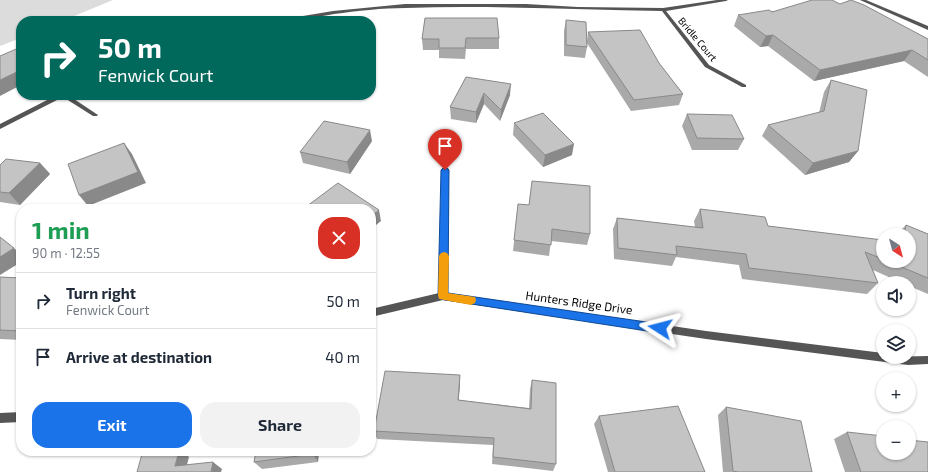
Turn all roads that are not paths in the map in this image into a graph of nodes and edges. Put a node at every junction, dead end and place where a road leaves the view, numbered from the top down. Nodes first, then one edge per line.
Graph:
1 (726, 0) edge
2 (862, 0) edge
3 (526, 3) edge
4 (663, 10) junction
5 (315, 16) edge
6 (928, 28) edge
7 (744, 86) dead end
8 (53, 100) edge
9 (71, 100) edge
10 (95, 115) dead end
11 (0, 127) edge
12 (445, 170) dead end
13 (443, 296) junction
14 (376, 312) edge
15 (928, 360) edge
16 (16, 417) edge
17 (0, 418) edge

1 - 4 street
2 - 6 street
3 - 4 street
3 - 5 street
4 - 7 street, Bridle Court
8 - 11 street
9 - 10 street
12 - 13 street
13 - 14 street, Hunters Ridge Drive
13 - 15 street, Hunters Ridge Drive
16 - 17 street

